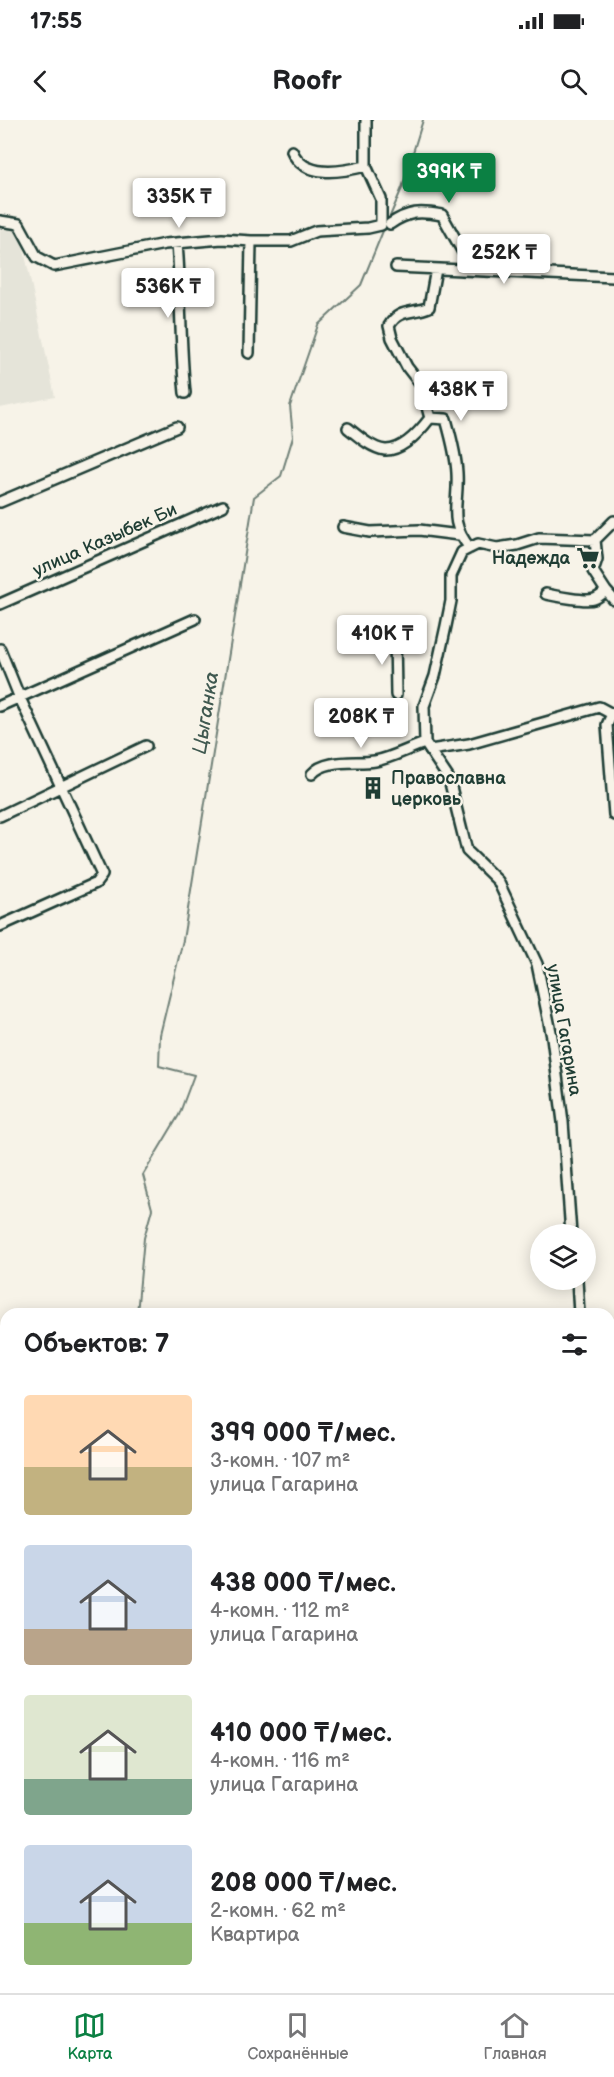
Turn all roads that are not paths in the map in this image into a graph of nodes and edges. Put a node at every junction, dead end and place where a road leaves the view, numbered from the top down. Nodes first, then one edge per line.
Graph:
1 (366, 120) edge
2 (292, 151) dead end
3 (366, 166) junction
4 (0, 221) edge
5 (390, 224) dead end
6 (250, 241) junction
7 (177, 243) junction
8 (396, 267) dead end
9 (436, 268) junction
10 (473, 270) junction
11 (614, 277) edge
12 (249, 353) dead end
13 (185, 393) dead end
14 (430, 418) junction
15 (177, 427) dead end
16 (348, 428) dead end
17 (0, 502) edge
18 (223, 506) dead end
19 (614, 520) edge
20 (342, 527) dead end
21 (459, 535) junction
22 (595, 540) junction
23 (470, 548) junction
24 (606, 591) junction
25 (546, 594) dead end
26 (614, 600) edge
27 (0, 604) edge
28 (195, 619) dead end
29 (395, 635) dead end
30 (0, 649) edge
31 (396, 695) dead end
32 (20, 696) junction
33 (0, 706) edge
34 (613, 714) edge
35 (146, 746) dead end
36 (427, 746) junction
37 (312, 774) dead end
38 (61, 788) junction
39 (614, 815) edge
40 (0, 816) edge
41 (0, 926) edge
42 (571, 1224) edge
43 (578, 1290) edge
44 (579, 1308) edge

1 - 3 street
2 - 3 street
3 - 6 street
4 - 7 street
5 - 10 street
6 - 7 street
6 - 12 street
7 - 13 street
8 - 9 street
9 - 10 street
9 - 14 street
10 - 11 street
14 - 16 street
14 - 21 street
15 - 17 street
18 - 27 street, улица Казыбек Би
19 - 22 street
20 - 21 street
21 - 23 street
22 - 23 street
22 - 24 street
23 - 36 street
24 - 25 street
24 - 26 street
28 - 32 street
29 - 31 street
30 - 32 street
32 - 33 street
32 - 38 street
34 - 36 street
34 - 39 street
35 - 38 street
36 - 37 street
36 - 42 street, улица Гагарина
38 - 40 street
38 - 41 street
43 - 44 street

